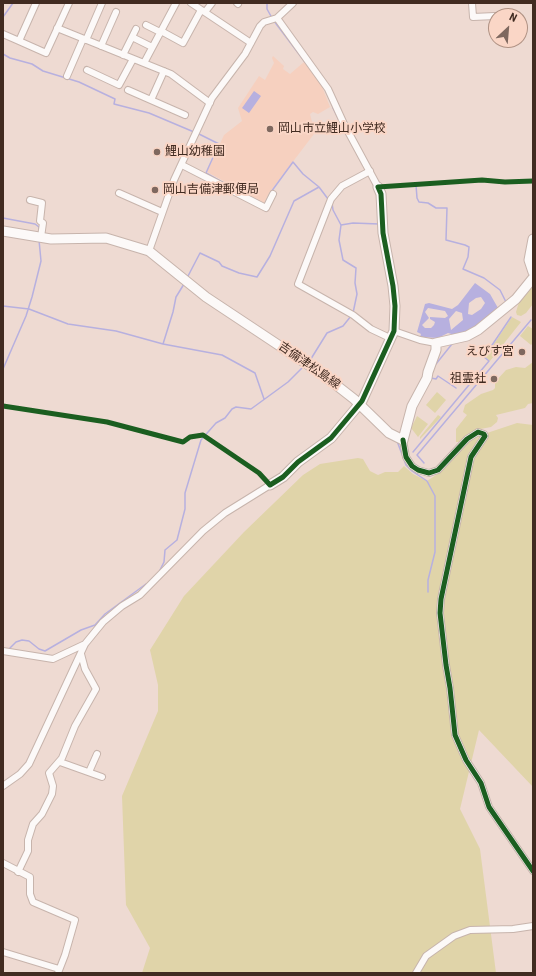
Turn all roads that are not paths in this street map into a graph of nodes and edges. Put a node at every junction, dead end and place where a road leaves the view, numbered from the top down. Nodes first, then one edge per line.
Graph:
1 (36, 3) edge
2 (69, 3) edge
3 (102, 3) edge
4 (167, 3) edge
5 (191, 3) edge
6 (212, 3) edge
7 (285, 3) edge
8 (293, 3) edge
9 (472, 3) edge
10 (175, 5) edge
11 (288, 9) junction
12 (203, 11) junction
13 (116, 12) dead end
14 (488, 16) edge
15 (277, 18) junction
16 (146, 25) dead end
17 (57, 28) junction
18 (136, 29) dead end
19 (160, 32) junction
20 (3, 34) edge
21 (132, 37) junction
22 (84, 40) junction
23 (19, 41) junction
24 (251, 43) junction
25 (100, 46) junction
26 (152, 47) junction
27 (123, 55) junction
28 (133, 59) junction
29 (144, 63) junction
30 (87, 70) dead end
31 (164, 71) junction
32 (67, 76) dead end
33 (128, 90) dead end
34 (151, 100) junction
35 (210, 103) junction
36 (185, 115) dead end
37 (182, 165) junction
38 (370, 171) junction
39 (378, 187) joint
40 (119, 193) dead end
41 (273, 194) dead end
42 (30, 200) dead end
43 (162, 212) junction
44 (3, 231) edge
45 (41, 238) junction
46 (533, 239) edge
47 (149, 251) junction
48 (533, 272) edge
49 (533, 278) edge
50 (392, 335) junction
51 (436, 343) junction
52 (359, 403) junction
53 (404, 440) junction
54 (270, 485) joint
55 (86, 644) junction
56 (3, 651) edge
57 (81, 654) junction
58 (97, 754) dead end
59 (60, 762) junction
60 (89, 772) junction
61 (102, 777) dead end
62 (3, 786) edge
63 (3, 863) edge
64 (533, 871) edge
65 (18, 872) junction
66 (533, 926) edge
67 (3, 952) edge
68 (59, 971) edge
69 (416, 973) edge

1 - 23 street
2 - 17 street
3 - 22 street
4 - 10 street
5 - 12 street
6 - 12 street
7 - 11 street
8 - 11 street
9 - 14 street
10 - 19 street
11 - 15 street
12 - 19 street
12 - 24 street
13 - 25 street
15 - 24 street
15 - 38 street
16 - 19 street
17 - 22 street
17 - 23 street
18 - 21 street
19 - 26 street
20 - 23 street
21 - 26 street
21 - 27 street
22 - 25 street
22 - 32 street
24 - 35 street
25 - 27 street
26 - 29 street
27 - 28 street
28 - 29 street
28 - 30 street
29 - 31 street
31 - 34 street
31 - 35 street
33 - 34 street
34 - 36 street
35 - 37 street
37 - 41 street
37 - 43 street
38 - 39 street
38 - 50 street
39 - 50 main road
40 - 43 street
42 - 45 street
43 - 47 street
44 - 45 main road, 吉備津松島線
45 - 47 main road, 吉備津松島線
46 - 48 main road
47 - 52 main road, 吉備津松島線
49 - 51 main road
50 - 51 street
50 - 52 main road
51 - 53 main road
52 - 53 main road, 吉備津松島線
52 - 54 main road
53 - 64 street
54 - 55 street
55 - 56 street
55 - 57 street
57 - 59 street
57 - 62 street
58 - 60 street
59 - 60 street
59 - 65 street
60 - 61 street
63 - 65 street
65 - 68 street
66 - 69 street
67 - 68 street

